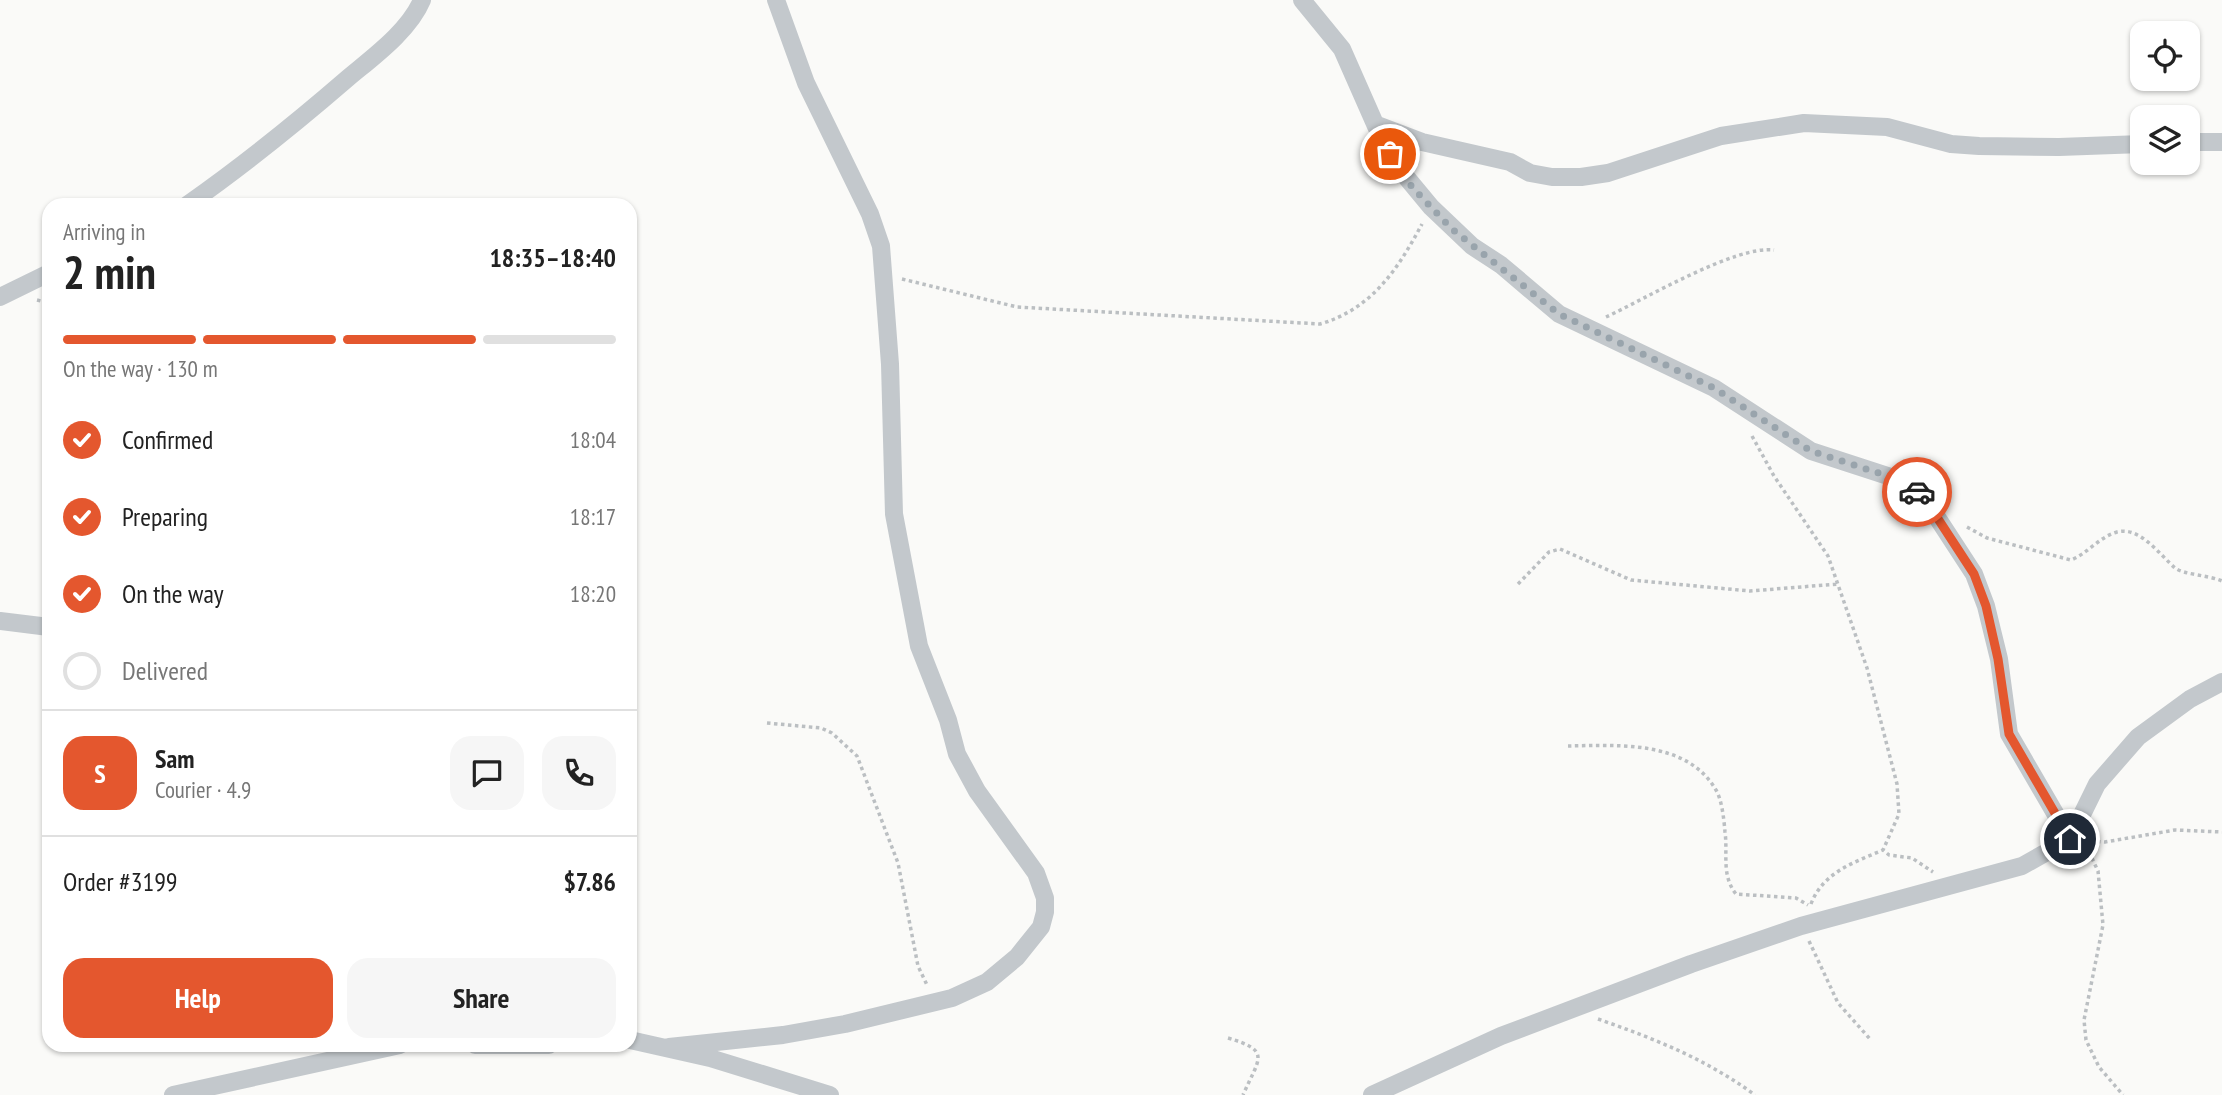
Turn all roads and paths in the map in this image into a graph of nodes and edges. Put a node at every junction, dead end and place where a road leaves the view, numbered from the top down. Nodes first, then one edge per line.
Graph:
1 (422, 0) edge
2 (776, 0) edge
3 (1303, 0) edge
4 (1377, 125) junction
5 (2200, 142) edge
6 (2222, 142) edge
7 (2130, 144) edge
8 (197, 198) edge
9 (1431, 208) junction
10 (1774, 250) dead end
11 (884, 271) junction
12 (42, 276) edge
13 (0, 297) edge
14 (1585, 327) junction
15 (1746, 429) dead end
16 (1963, 524) dead end
17 (2222, 581) edge
18 (1518, 584) dead end
19 (1838, 584) junction
20 (0, 621) edge
21 (42, 626) edge
22 (2222, 682) edge
23 (767, 723) dead end
24 (1568, 746) dead end
25 (2222, 832) edge
26 (2070, 839) junction
27 (1883, 850) junction
28 (1940, 878) dead end
29 (1801, 926) junction
30 (929, 1005) junction
31 (1575, 1007) junction
32 (1228, 1038) dead end
33 (1870, 1039) dead end
34 (637, 1041) edge
35 (669, 1047) junction
36 (368, 1052) edge
37 (173, 1095) edge
38 (830, 1095) edge
39 (1243, 1095) edge
40 (1372, 1095) edge
41 (1755, 1095) edge
42 (2123, 1095) edge

1 - 8 street
2 - 11 street
3 - 4 street
4 - 7 street
4 - 9 street
5 - 6 street
9 - 11 path
9 - 14 street
10 - 14 path
11 - 30 street
12 - 13 street
14 - 26 street
15 - 19 path
16 - 17 path
18 - 19 path
19 - 27 path
20 - 21 street
22 - 26 street
23 - 30 path
24 - 27 path
25 - 26 path
26 - 29 street
26 - 42 path
27 - 28 path
29 - 31 street
29 - 33 path
30 - 35 street
31 - 40 street
31 - 41 path
32 - 39 path
34 - 35 street
35 - 38 street
36 - 37 street

